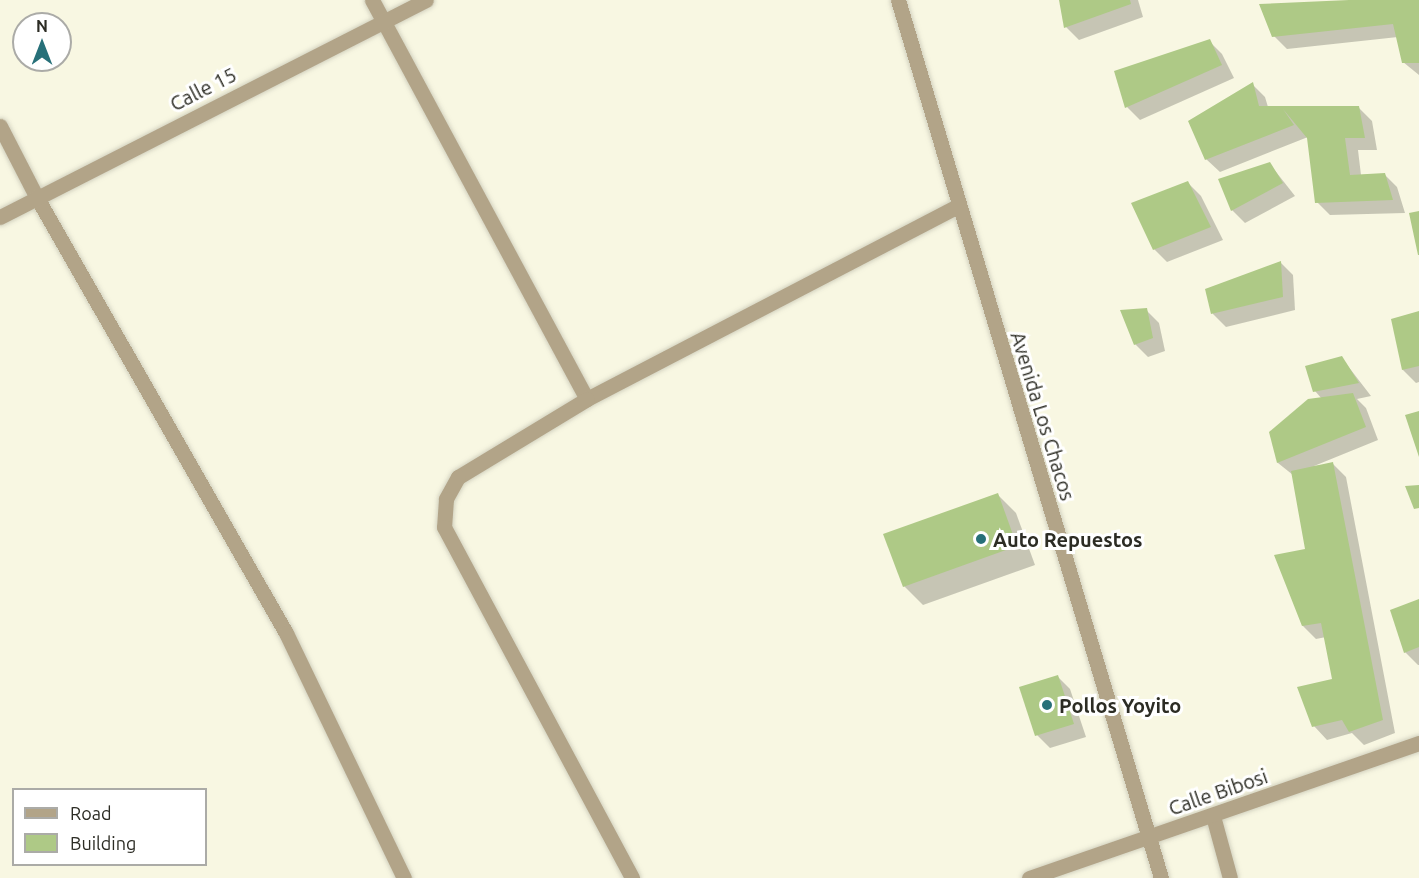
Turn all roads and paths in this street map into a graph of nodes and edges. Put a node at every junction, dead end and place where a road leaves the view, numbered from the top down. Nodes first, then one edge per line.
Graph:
1 (372, 0) edge
2 (426, 0) edge
3 (898, 0) edge
4 (383, 21) junction
5 (0, 126) edge
6 (36, 196) junction
7 (958, 206) junction
8 (0, 217) edge
9 (587, 399) junction
10 (1419, 743) edge
11 (1213, 816) junction
12 (1149, 838) junction
13 (404, 878) edge
14 (632, 878) edge
15 (1029, 878) edge
16 (1161, 878) edge
17 (1230, 878) edge

1 - 4 street
2 - 4 street, Calle 15
3 - 7 street, Avenida Los Chacos
4 - 6 street, Calle 15
4 - 9 street
5 - 6 street
6 - 8 street, Calle 15
6 - 13 street
7 - 9 street
7 - 12 street, Avenida Los Chacos
9 - 14 street
10 - 11 street, Calle Bibosi
11 - 12 street, Calle Bibosi
11 - 17 street
12 - 15 street, Calle Bibosi
12 - 16 street, Avenida Los Chacos

